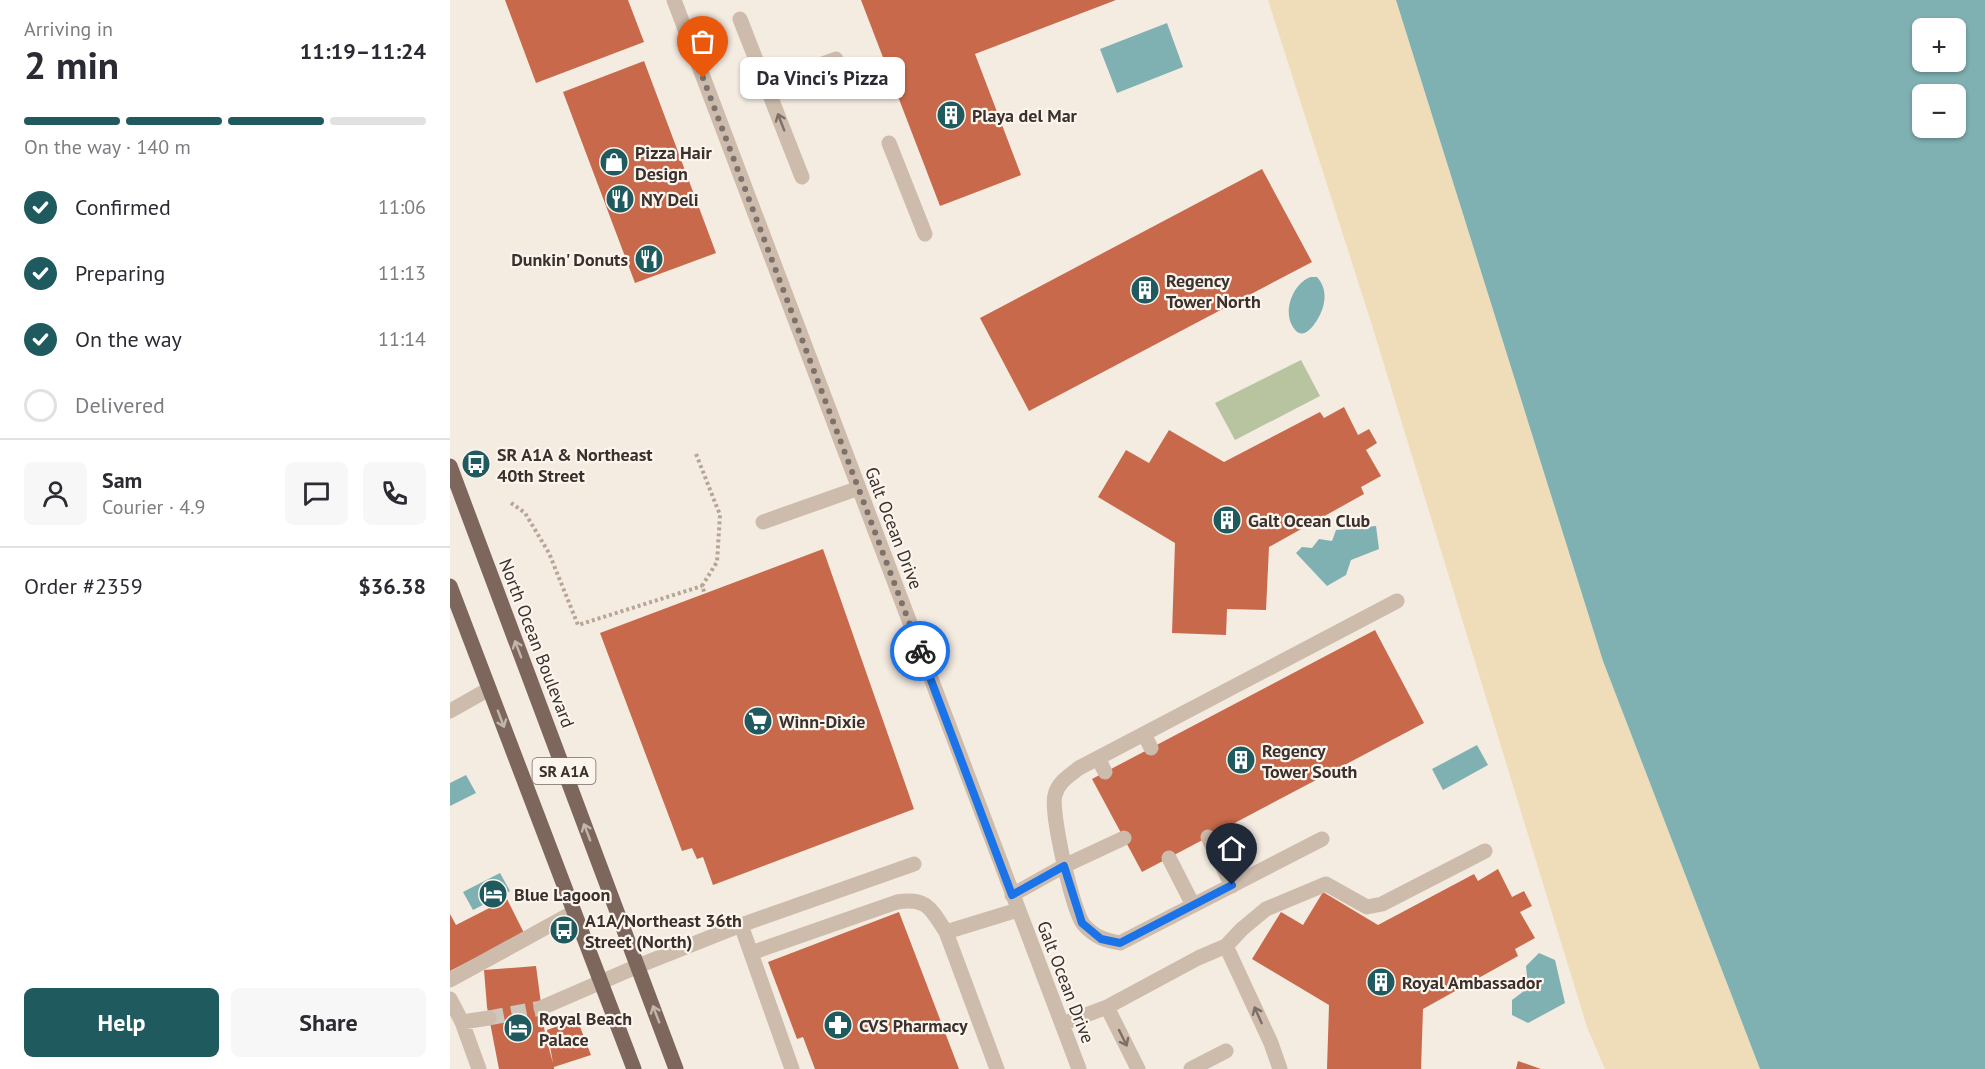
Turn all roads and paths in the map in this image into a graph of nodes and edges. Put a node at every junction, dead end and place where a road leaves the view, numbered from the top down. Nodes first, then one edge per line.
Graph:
1 (674, 0) edge
2 (740, 19) dead end
3 (836, 59) dead end
4 (766, 85) junction
5 (889, 143) dead end
6 (801, 177) dead end
7 (925, 234) dead end
8 (696, 454) dead end
9 (450, 466) edge
10 (859, 488) junction
11 (511, 503) dead end
12 (762, 522) dead end
13 (702, 586) junction
14 (450, 589) edge
15 (705, 594) dead end
16 (1397, 601) dead end
17 (489, 689) junction
18 (450, 711) edge
19 (1144, 734) junction
20 (1151, 748) dead end
21 (1098, 758) junction
22 (1105, 772) dead end
23 (1208, 837) dead end
24 (1124, 838) dead end
25 (1322, 839) dead end
26 (1485, 851) dead end
27 (1169, 858) dead end
28 (914, 864) dead end
29 (1064, 866) junction
30 (1232, 885) junction
31 (1012, 895) junction
32 (1193, 905) junction
33 (1018, 910) junction
34 (574, 912) junction
35 (741, 925) junction
36 (946, 932) junction
37 (1226, 946) junction
38 (751, 953) junction
39 (638, 966) junction
40 (450, 980) edge
41 (602, 983) junction
42 (450, 999) edge
43 (1107, 1007) junction
44 (541, 1008) tunnel mouth
45 (489, 1018) tunnel mouth
46 (462, 1022) junction
47 (1062, 1024) junction
48 (1226, 1051) dead end
49 (479, 1069) edge
50 (634, 1069) edge
51 (676, 1069) edge
52 (792, 1069) edge
53 (997, 1069) edge
54 (1079, 1069) edge
55 (1138, 1069) edge
56 (1191, 1069) edge
57 (1280, 1069) edge

1 - 10 street, Galt Ocean Drive
2 - 4 street
3 - 4 street
6 -> 4 street
5 - 7 street
8 - 13 path
39 -> 9 main road, North Ocean Boulevard / SR A1A
10 - 12 street
10 - 31 street, Galt Ocean Drive
11 - 13 path
13 - 15 path
14 - 17 main road, SR A1A
16 - 19 street
17 - 18 street
17 -> 34 main road, SR A1A
19 - 20 street
19 - 21 street
21 - 22 street
21 - 29 street
23 - 30 street
24 - 29 street
25 - 30 street
26 - 37 street
27 - 32 street
28 - 35 street
29 - 31 street
29 - 32 street
30 - 32 street
31 - 33 street, Galt Ocean Drive
33 - 36 street
33 - 47 street, Galt Ocean Drive
34 - 40 street
34 - 41 main road, SR A1A
35 - 38 street
35 - 39 street
36 - 38 street
36 - 53 street
37 - 43 street
57 -> 37 street
38 - 52 street
39 - 41 street
51 -> 39 main road, North Ocean Boulevard / SR A1A
41 - 44 street
41 - 50 main road, SR A1A
42 - 46 street
43 - 47 street
43 -> 55 street
45 - 46 street
46 - 49 street
47 - 54 street, Galt Ocean Drive
48 - 56 street

